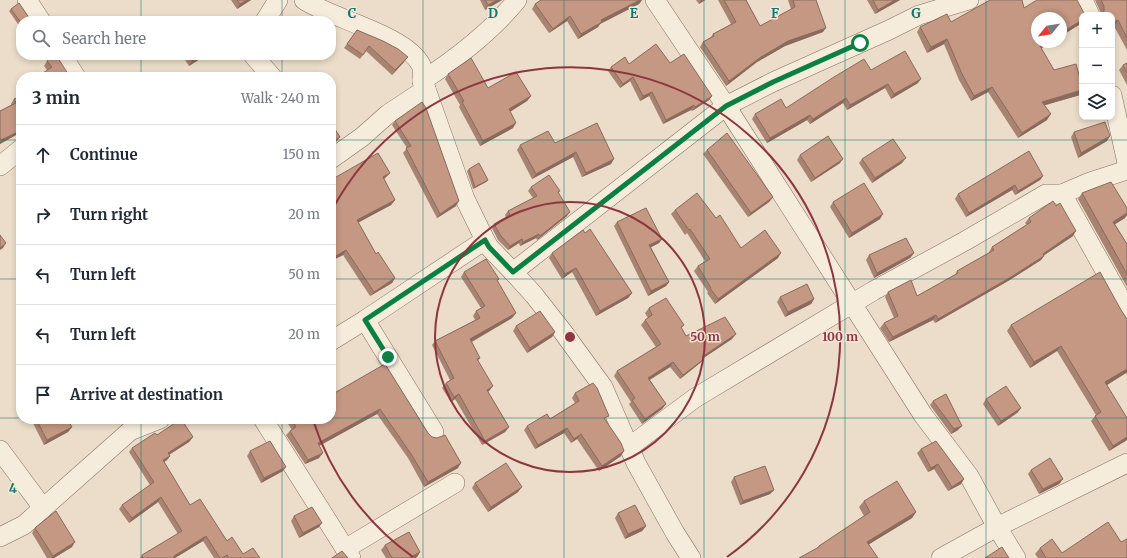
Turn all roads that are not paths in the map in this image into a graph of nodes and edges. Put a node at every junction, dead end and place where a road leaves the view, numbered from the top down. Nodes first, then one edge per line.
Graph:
1 (28, 0) edge
2 (278, 0) edge
3 (304, 0) edge
4 (517, 0) edge
5 (655, 0) edge
6 (1083, 0) edge
7 (963, 1) edge
8 (1089, 12) edge
9 (38, 16) edge
10 (268, 16) edge
11 (65, 60) edge
12 (257, 60) edge
13 (73, 72) edge
14 (268, 72) edge
15 (424, 84) junction
16 (726, 106) junction
17 (1115, 109) edge
18 (16, 153) edge
19 (336, 156) edge
20 (1127, 163) edge
21 (0, 166) edge
22 (1127, 170) edge
23 (1062, 194) junction
24 (485, 240) junction
25 (513, 272) junction
26 (853, 304) junction
27 (1127, 310) edge
28 (365, 320) junction
29 (336, 338) edge
30 (148, 424) edge
31 (266, 424) edge
32 (434, 432) dead end
33 (629, 447) junction
34 (0, 450) edge
35 (1127, 463) edge
36 (456, 483) dead end
37 (43, 508) junction
38 (997, 527) junction
39 (0, 537) edge
40 (348, 554) edge
41 (691, 558) edge
42 (941, 558) edge
43 (1016, 558) edge

1 - 9 street
2 - 10 street
3 - 15 street
4 - 15 street
5 - 16 street
6 - 8 street
7 - 16 street
11 - 13 street
12 - 14 street
15 - 19 street
15 - 24 street
16 - 25 street
16 - 26 street
17 - 20 street
18 - 21 street
22 - 23 street
23 - 26 street
23 - 27 street
24 - 25 street
24 - 28 street
25 - 33 street
26 - 33 street
26 - 38 street
28 - 29 street
28 - 32 street
30 - 37 street
31 - 40 street
33 - 41 street
34 - 37 street
35 - 38 street
36 - 40 street
37 - 39 street
38 - 42 street
38 - 43 street

